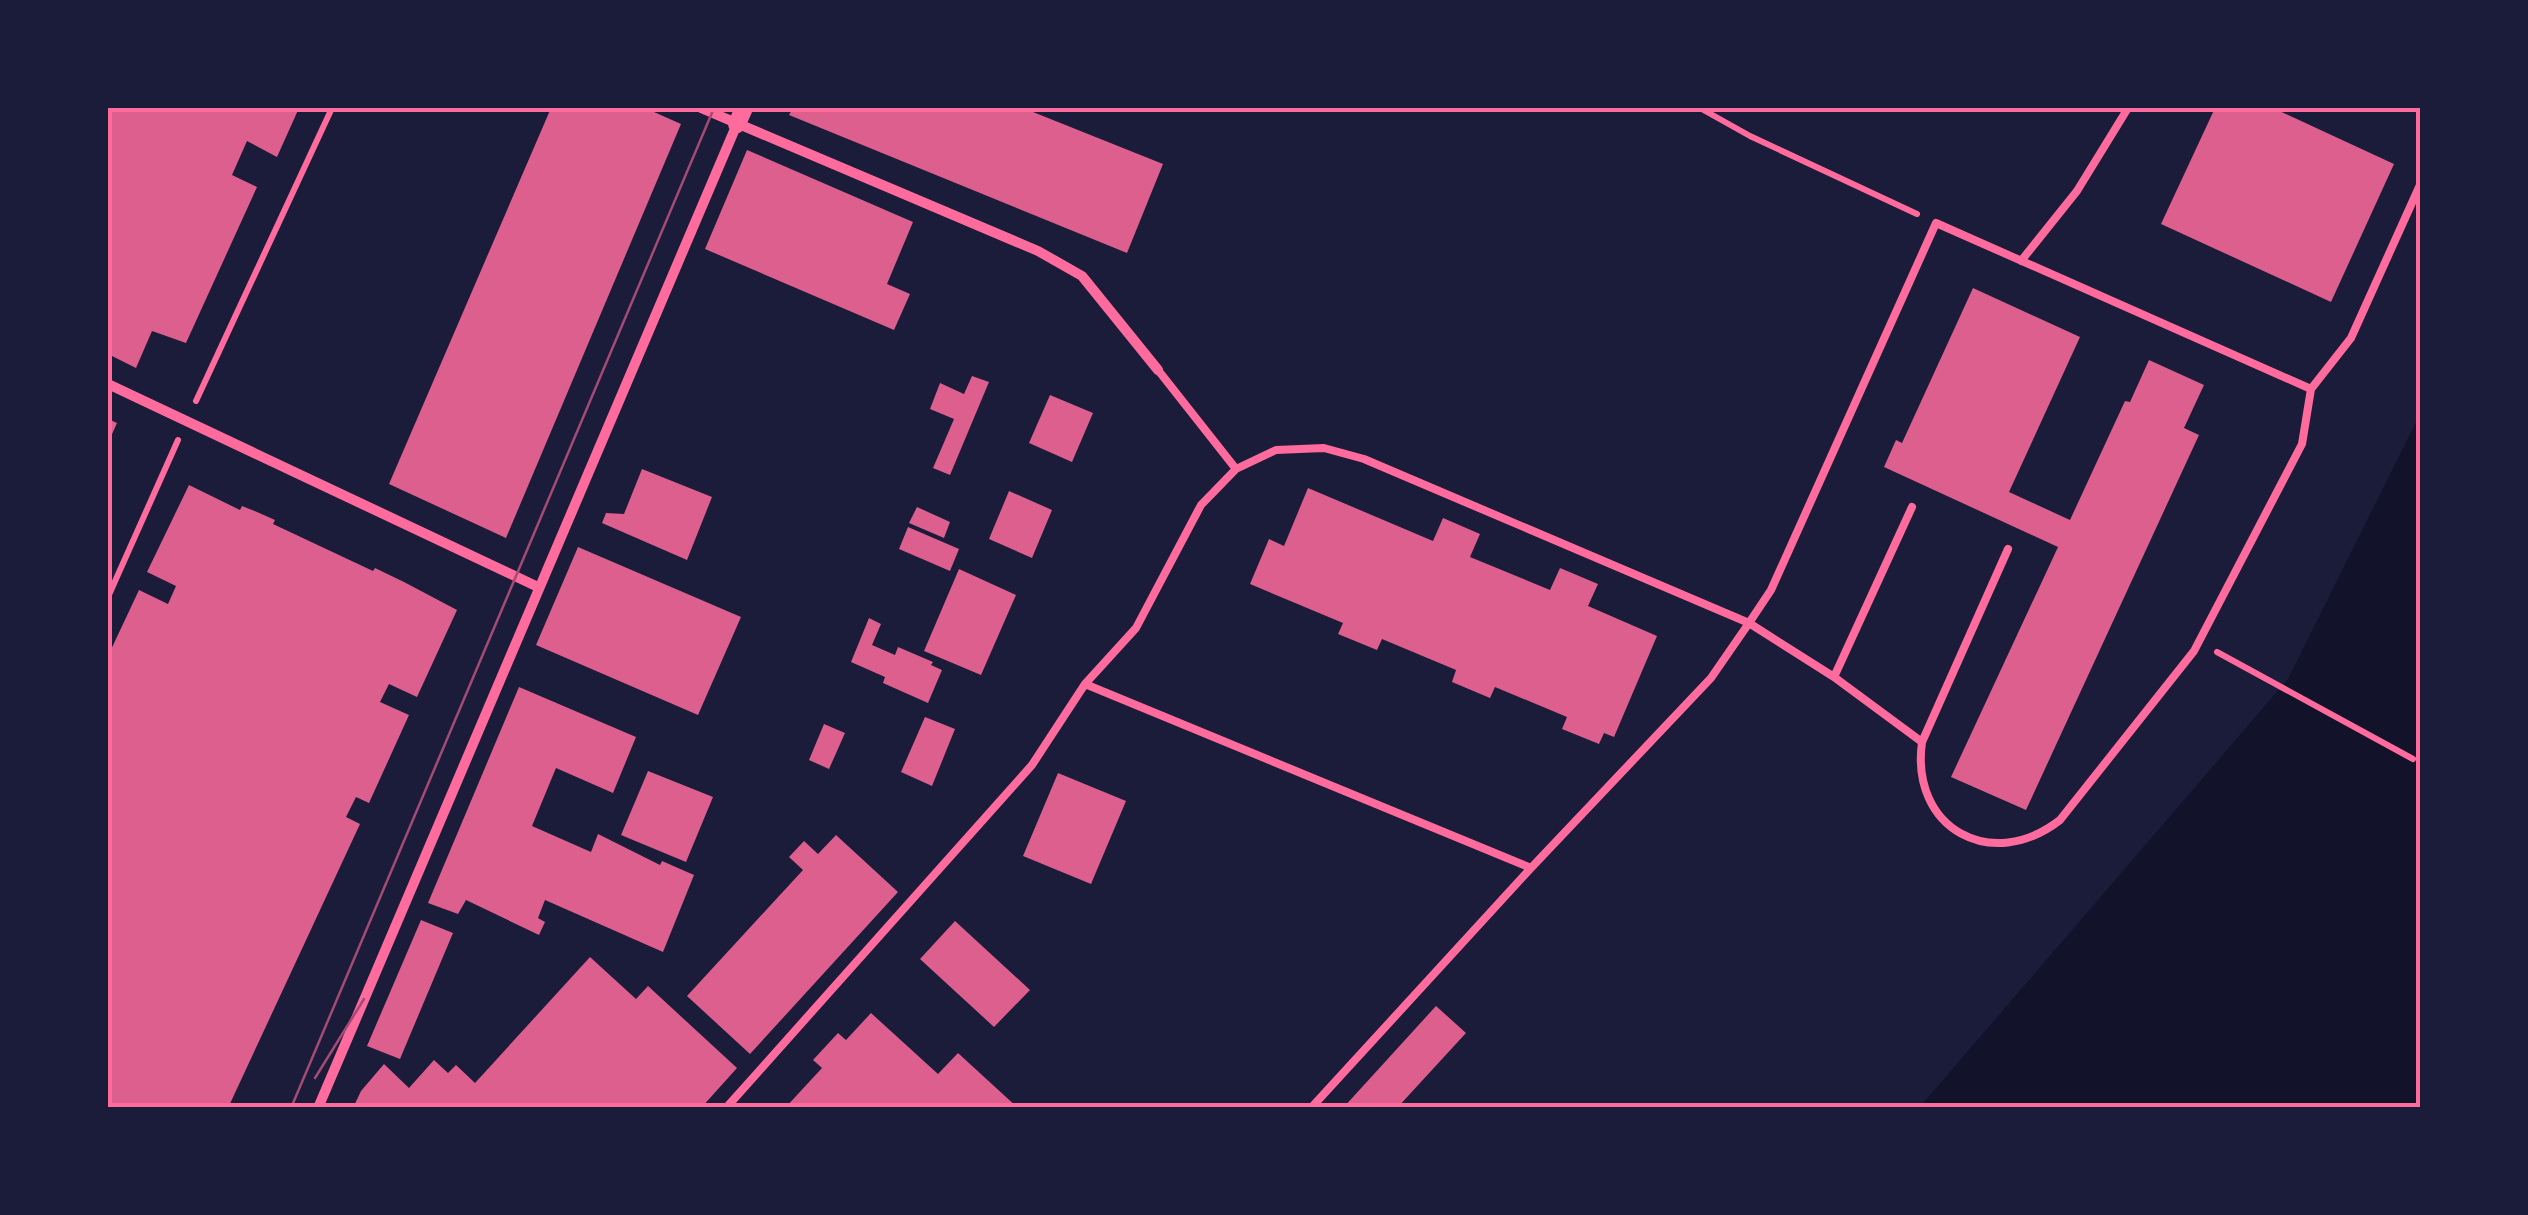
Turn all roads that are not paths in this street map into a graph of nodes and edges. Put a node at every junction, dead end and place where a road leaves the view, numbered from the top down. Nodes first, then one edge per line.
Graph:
1 (702, 108) edge
2 (2128, 108) edge
3 (740, 116) edge
4 (2420, 185) edge
5 (2021, 261) junction
6 (1158, 370) joint
7 (108, 384) edge
8 (2311, 389) junction
9 (1236, 469) junction
10 (1912, 507) dead end
11 (2008, 549) dead end
12 (538, 587) junction
13 (1749, 623) junction
14 (1834, 677) junction
15 (1085, 684) junction
16 (1922, 742) junction
17 (1530, 868) junction
18 (318, 1108) edge
19 (726, 1108) edge
20 (1311, 1108) edge

1 - 3 street
2 - 5 lane
3 - 6 street
3 - 12 street
4 - 8 lane
5 - 8 lane
5 - 13 lane
6 - 9 lane
7 - 12 street
8 - 16 lane
9 - 13 lane
9 - 15 lane
10 - 14 lane
11 - 16 lane
12 - 18 street
13 - 14 lane
13 - 17 lane
14 - 16 lane
15 - 17 lane
15 - 19 lane
17 - 20 lane

